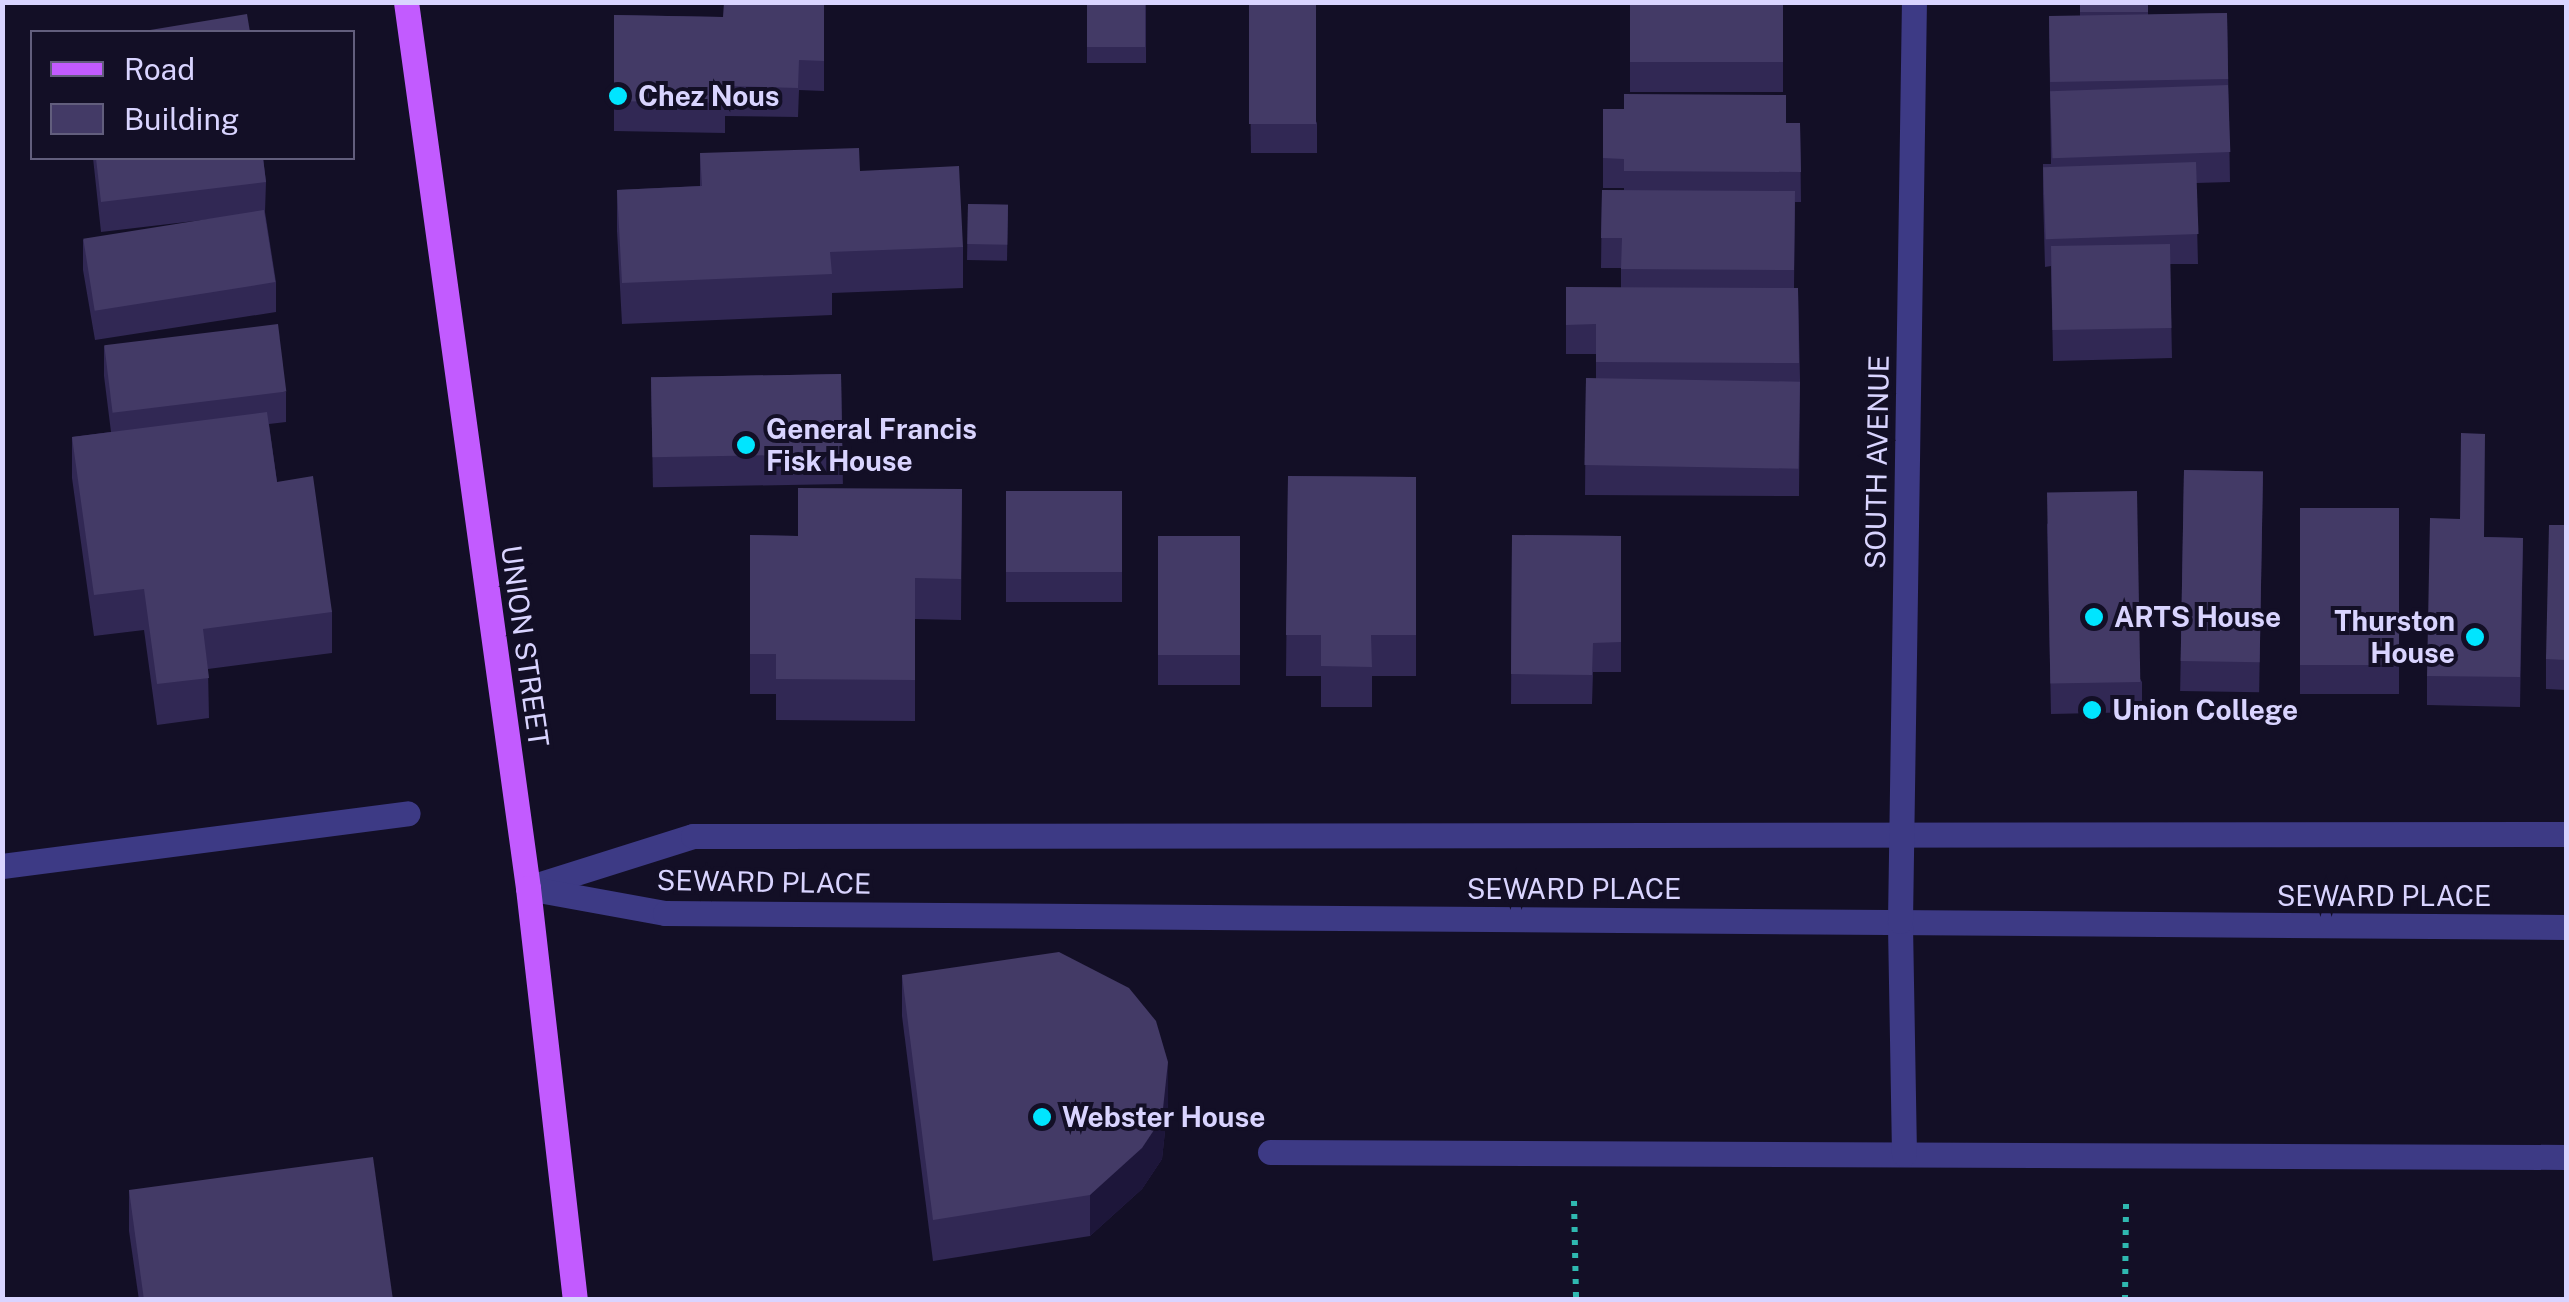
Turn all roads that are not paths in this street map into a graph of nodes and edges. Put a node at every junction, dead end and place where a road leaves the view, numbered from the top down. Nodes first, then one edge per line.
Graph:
1 (406, 2) edge
2 (1914, 2) edge
3 (408, 813) dead end
4 (2566, 834) edge
5 (1902, 836) junction
6 (2, 866) edge
7 (528, 888) junction
8 (1900, 922) junction
9 (2566, 927) edge
10 (1270, 1152) dead end
11 (1904, 1154) junction
12 (2566, 1158) edge
13 (575, 1300) edge

1 - 7 main road, UNION STREET
2 - 5 street, SOUTH AVENUE
3 - 6 street
4 - 5 street, SEWARD PLACE
5 - 7 street, SEWARD PLACE
5 - 8 street, SOUTH AVENUE
7 - 8 street, SEWARD PLACE
7 - 13 main road, UNION STREET
8 - 9 street, SEWARD PLACE
8 - 11 street, SOUTH AVENUE
10 - 11 street
11 - 12 street

